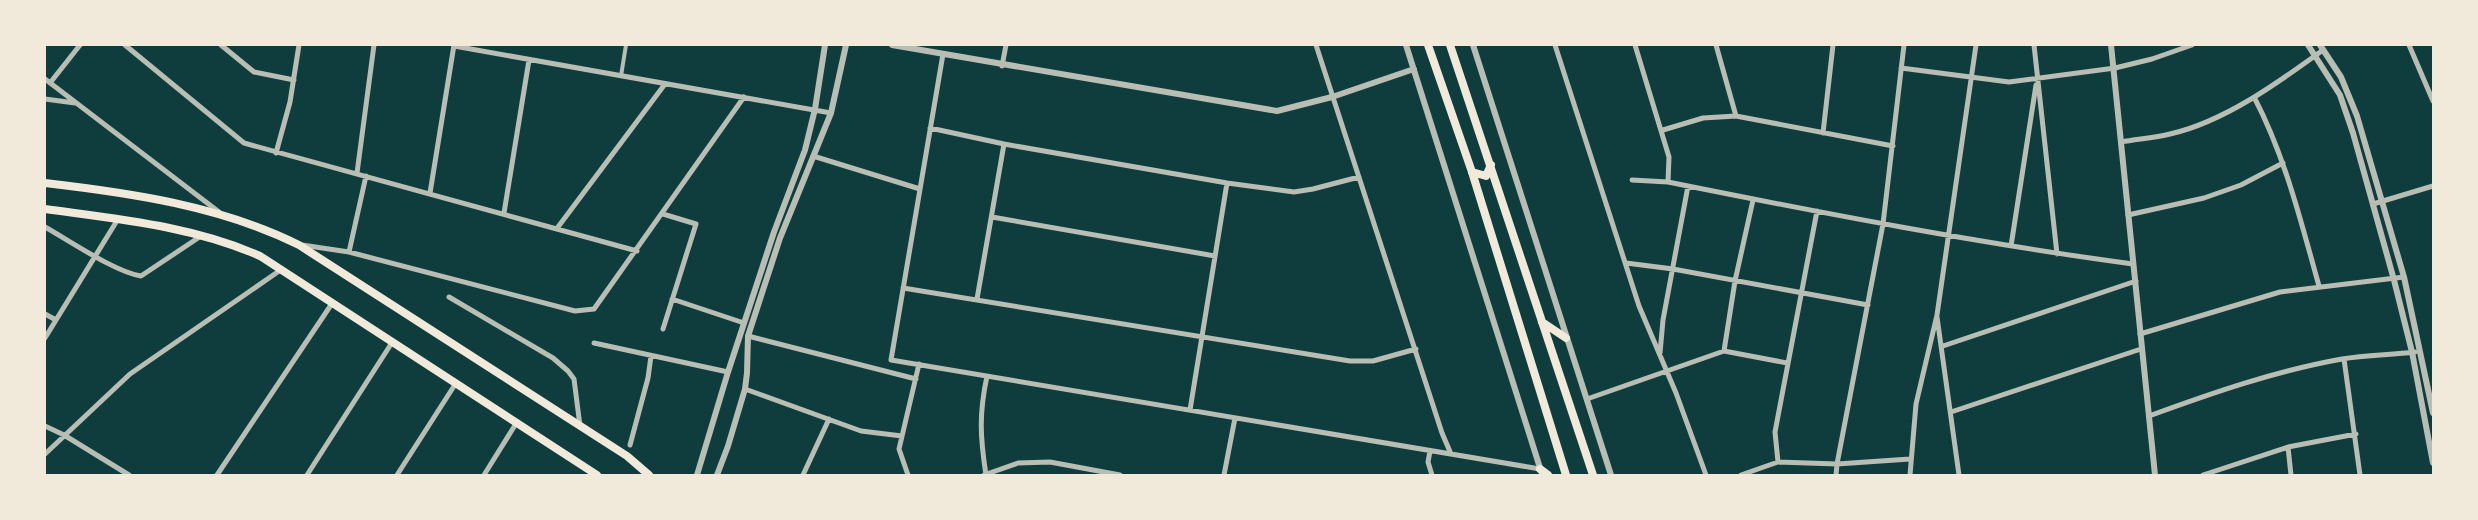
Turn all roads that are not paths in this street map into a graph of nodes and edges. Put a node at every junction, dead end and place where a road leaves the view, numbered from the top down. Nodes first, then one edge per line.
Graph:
1 (80, 45) edge
2 (125, 45) edge
3 (135, 45) edge
4 (221, 45) edge
5 (298, 45) edge
6 (374, 45) edge
7 (626, 45) edge
8 (825, 45) edge
9 (846, 45) edge
10 (892, 45) edge
11 (1006, 45) edge
12 (1316, 45) edge
13 (1406, 45) edge
14 (1428, 45) edge
15 (1450, 45) edge
16 (1473, 45) edge
17 (1555, 45) edge
18 (1635, 45) edge
19 (1716, 45) edge
20 (1834, 45) edge
21 (1904, 45) edge
22 (1976, 45) edge
23 (2034, 45) edge
24 (2111, 45) edge
25 (2192, 45) edge
26 (2308, 45) edge
27 (2409, 45) edge
28 (454, 46) edge
29 (2322, 47) edge
30 (131, 50) junction
31 (943, 54) junction
32 (2314, 56) junction
33 (529, 60) junction
34 (1002, 66) junction
35 (1414, 68) junction
36 (1902, 68) junction
37 (2115, 68) junction
38 (621, 76) junction
39 (1972, 76) junction
40 (2036, 79) junction
41 (294, 80) junction
42 (47, 81) edge
43 (664, 84) junction
44 (744, 97) junction
45 (1332, 97) junction
46 (2254, 97) junction
47 (45, 99) edge
48 (2433, 101) edge
49 (76, 103) junction
50 (815, 109) junction
51 (831, 113) junction
52 (1736, 116) junction
53 (930, 128) junction
54 (1663, 130) junction
55 (1824, 133) junction
56 (2121, 142) junction
57 (1004, 144) junction
58 (1893, 146) junction
59 (276, 153) junction
60 (813, 156) junction
61 (2283, 163) junction
62 (1491, 165) junction
63 (1472, 172) junction
64 (357, 173) junction
65 (366, 176) junction
66 (1359, 176) junction
67 (1632, 180) dead end
68 (1668, 182) junction
69 (45, 183) edge
70 (1227, 183) junction
71 (1688, 186) junction
72 (2433, 186) edge
73 (920, 190) junction
74 (430, 193) junction
75 (1753, 200) junction
76 (2382, 201) junction
77 (2373, 204) junction
78 (45, 209) edge
79 (1817, 211) junction
80 (504, 213) junction
81 (222, 214) junction
82 (663, 214) junction
83 (2128, 215) junction
84 (992, 217) junction
85 (118, 219) junction
86 (1883, 224) junction
87 (45, 227) edge
88 (558, 227) junction
89 (1950, 234) junction
90 (201, 236) junction
91 (299, 245) junction
92 (2011, 246) junction
93 (637, 250) junction
94 (349, 252) junction
95 (2057, 254) junction
96 (96, 256) junction
97 (1215, 256) junction
98 (1626, 263) junction
99 (2133, 264) junction
100 (282, 269) junction
101 (1674, 269) junction
102 (2404, 277) junction
103 (2394, 280) junction
104 (1735, 281) junction
105 (2136, 281) junction
106 (2319, 286) junction
107 (903, 288) junction
108 (1802, 294) junction
109 (449, 297) dead end
110 (672, 299) junction
111 (977, 299) junction
112 (333, 302) junction
113 (1868, 305) junction
114 (45, 314) edge
115 (1936, 315) junction
116 (56, 320) junction
117 (1542, 322) junction
118 (744, 323) junction
119 (663, 329) dead end
120 (2140, 334) junction
121 (748, 336) junction
122 (45, 338) edge
123 (1201, 338) junction
124 (1566, 338) junction
125 (393, 341) junction
126 (594, 343) dead end
127 (1943, 346) junction
128 (1416, 349) junction
129 (2141, 349) junction
130 (1724, 350) junction
131 (2420, 351) junction
132 (2412, 352) junction
133 (1660, 355) junction
134 (651, 356) junction
135 (2344, 359) junction
136 (919, 364) junction
137 (1787, 364) junction
138 (728, 372) junction
139 (1667, 372) junction
140 (987, 376) junction
141 (916, 379) junction
142 (456, 383) junction
143 (745, 389) junction
144 (1587, 399) junction
145 (1190, 410) junction
146 (1950, 412) junction
147 (2433, 413) edge
148 (2149, 416) junction
149 (1235, 418) junction
150 (829, 420) junction
151 (517, 422) junction
152 (45, 426) edge
153 (580, 426) junction
154 (2356, 434) junction
155 (64, 435) junction
156 (902, 436) junction
157 (630, 445) dead end
158 (2288, 447) junction
159 (1430, 451) junction
160 (45, 454) edge
161 (1451, 454) junction
162 (1910, 459) junction
163 (1778, 462) junction
164 (2433, 463) edge
165 (1837, 464) junction
166 (2224, 469) junction
167 (1541, 472) edge
168 (129, 475) edge
169 (217, 475) edge
170 (307, 475) edge
171 (397, 475) edge
172 (484, 475) edge
173 (597, 475) edge
174 (650, 475) edge
175 (697, 475) edge
176 (717, 475) edge
177 (803, 475) edge
178 (908, 475) edge
179 (985, 475) edge
180 (1120, 475) edge
181 (1224, 475) edge
182 (1432, 475) edge
183 (1548, 475) edge
184 (1566, 475) edge
185 (1593, 475) edge
186 (1611, 475) edge
187 (1706, 475) edge
188 (1741, 475) edge
189 (1836, 475) edge
190 (1910, 475) edge
191 (1960, 475) edge
192 (2155, 475) edge
193 (2203, 475) edge
194 (2224, 475) edge
195 (2291, 475) edge
196 (2360, 475) edge

1 - 42 street
2 - 30 street
3 - 30 street
4 - 41 street
5 - 41 street
6 - 64 street
7 - 38 street
8 - 50 street
9 - 51 street
10 - 31 street
11 - 34 street
12 - 45 street
13 - 35 street
14 - 63 main road
15 - 62 main road
16 - 124 street
17 - 98 street
18 - 54 street
19 - 52 street
20 - 55 street
21 - 36 street
22 - 39 street
23 - 40 street
24 - 37 street
25 - 37 street
26 - 32 street
27 - 48 street
28 - 33 street
28 - 74 street
29 - 32 street
29 - 76 street
30 - 59 street
31 - 34 street
31 - 53 street
32 - 46 street
32 - 77 street
33 - 38 street
33 - 80 street
34 - 45 street
35 - 45 street
35 - 167 street
36 - 39 street
36 - 58 street
37 - 40 street
37 - 56 street
38 - 43 street
39 - 40 street
39 - 89 street
40 - 92 street
40 - 95 street
41 - 59 street
42 - 49 street
43 - 44 street
43 - 88 street
44 - 50 street
44 - 82 street
45 - 66 street
46 - 56 street
46 - 61 street
47 - 49 street
49 - 81 street
50 - 51 street
50 - 118 street
51 - 60 street
52 - 54 street
52 - 55 street
53 - 57 street
53 - 73 street
54 - 68 street
55 - 58 street
56 - 83 street
57 - 70 street
57 - 84 street
58 - 86 street
59 - 64 street
60 - 73 street
60 - 121 street
61 - 83 street
61 - 106 street
62 - 63 main road
62 - 117 main road
63 - 184 main road
64 - 65 street
65 - 74 street
65 - 94 street
66 - 70 street
66 - 128 street
67 - 68 street
68 - 71 street
69 - 81 main road
70 - 97 street
71 - 75 street
71 - 101 street
72 - 76 street
73 - 107 street
74 - 80 street
75 - 79 street
75 - 104 street
76 - 77 street
76 - 102 street
77 - 103 street
78 - 85 main road
79 - 86 street
79 - 108 street
80 - 88 street
81 - 91 main road
82 - 93 street
82 - 110 street
83 - 99 street
84 - 97 street
84 - 111 street
85 - 90 main road
85 - 96 street
86 - 89 street
86 - 113 street
87 - 96 street
88 - 93 street
89 - 92 street
89 - 115 street
90 - 96 street
90 - 100 main road
91 - 94 street
91 - 153 main road
92 - 95 street
93 - 94 street
95 - 99 street
96 - 116 street
97 - 123 street
98 - 101 street
98 - 133 street
99 - 105 street
100 - 112 main road
100 - 155 street
101 - 104 street
101 - 133 street
102 - 103 street
102 - 131 street
103 - 106 street
103 - 132 street
104 - 108 street
104 - 130 street
105 - 120 street
105 - 127 street
106 - 120 street
107 - 111 street
107 - 136 street
108 - 113 street
108 - 137 street
109 - 153 street
110 - 118 street
110 - 119 street
111 - 123 street
112 - 125 main road
112 - 169 street
113 - 165 street
114 - 116 street
115 - 127 street
115 - 162 street
116 - 122 street
117 - 124 main road
117 - 185 main road
118 - 138 street
120 - 129 street
121 - 141 street
121 - 143 street
123 - 128 street
123 - 145 street
124 - 144 street
125 - 142 main road
125 - 170 street
126 - 134 street
127 - 146 street
128 - 161 street
129 - 146 street
129 - 148 street
130 - 137 street
130 - 139 street
131 - 132 street
131 - 147 street
132 - 135 street
132 - 164 street
133 - 139 street
134 - 138 street
134 - 157 street
135 - 148 street
135 - 154 street
136 - 140 street
136 - 141 street
137 - 163 street
138 - 175 street
139 - 144 street
139 - 187 street
140 - 145 street
140 - 179 street
141 - 156 street
142 - 151 main road
142 - 171 street
143 - 150 street
143 - 176 street
144 - 186 street
145 - 149 street
146 - 191 street
148 - 192 street
149 - 159 street
149 - 181 street
150 - 156 street
150 - 177 street
151 - 172 street
151 - 173 main road
152 - 155 street
153 - 174 main road
154 - 158 street
154 - 196 street
155 - 160 street
155 - 168 street
156 - 178 street
158 - 166 street
158 - 195 street
159 - 161 street
159 - 182 street
161 - 167 street
162 - 165 street
162 - 190 street
163 - 165 street
163 - 188 street
165 - 189 street
166 - 193 street
166 - 194 street
167 - 183 main road
179 - 180 street

